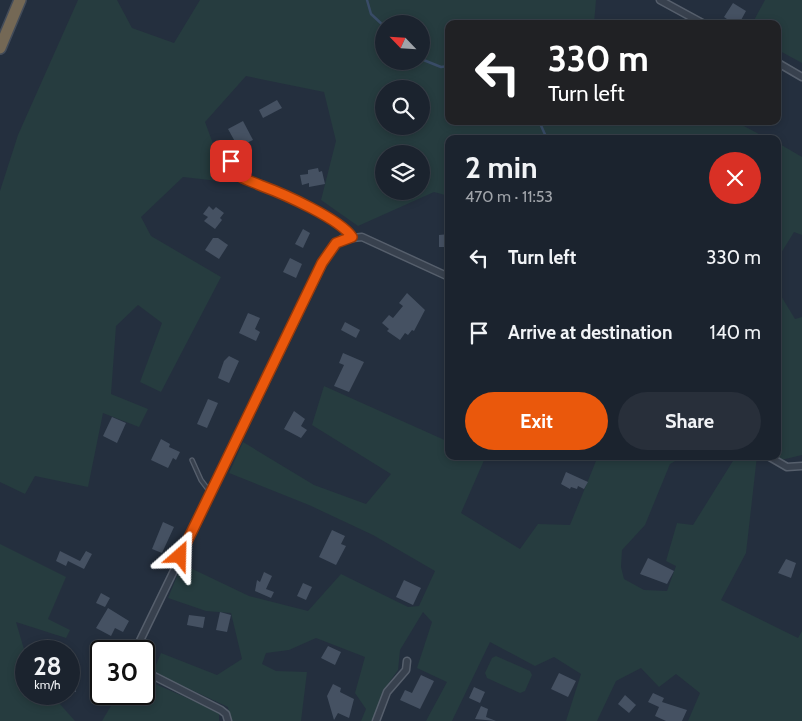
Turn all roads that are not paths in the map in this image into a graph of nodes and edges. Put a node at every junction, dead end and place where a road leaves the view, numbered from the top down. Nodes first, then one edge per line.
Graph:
1 (20, 0) edge
2 (660, 0) edge
3 (697, 20) edge
4 (0, 48) edge
5 (781, 65) edge
6 (802, 77) edge
7 (239, 154) dead end
8 (352, 237) junction
9 (445, 275) edge
10 (192, 460) dead end
11 (775, 460) edge
12 (802, 466) edge
13 (210, 492) junction
14 (140, 640) edge
15 (406, 661) dead end
16 (155, 677) edge
17 (228, 721) edge
18 (376, 721) edge

1 - 4 highway
2 - 3 street
5 - 6 street
7 - 8 lane
8 - 9 street
8 - 13 street
10 - 13 lane
11 - 12 street
13 - 14 street
15 - 18 street
16 - 17 street

